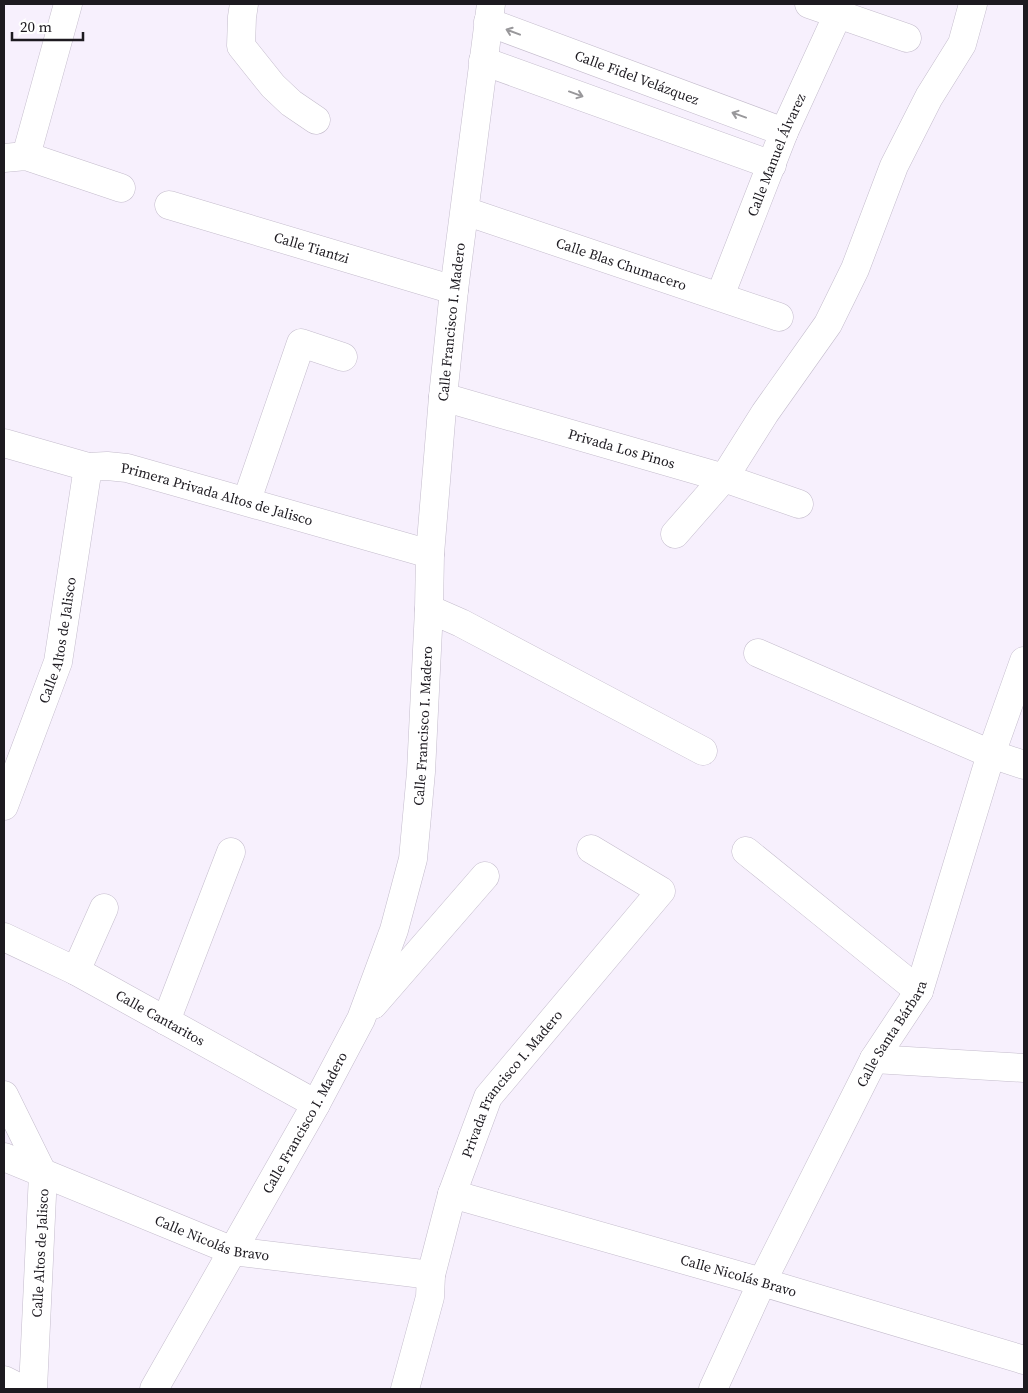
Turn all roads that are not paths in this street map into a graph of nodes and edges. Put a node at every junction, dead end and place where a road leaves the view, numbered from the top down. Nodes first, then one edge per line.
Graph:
1 (68, 4) edge
2 (244, 4) edge
3 (809, 4) edge
4 (973, 4) edge
5 (490, 13) edge
6 (838, 14) junction
7 (907, 38) dead end
8 (483, 61) junction
9 (316, 120) dead end
10 (784, 132) junction
11 (15, 157) edge
12 (772, 164) junction
13 (121, 188) dead end
14 (169, 205) dead end
15 (465, 211) junction
16 (454, 290) junction
17 (720, 296) junction
18 (779, 317) dead end
19 (343, 357) dead end
20 (443, 397) junction
21 (4, 443) edge
22 (88, 467) junction
23 (724, 478) junction
24 (247, 500) junction
25 (799, 504) dead end
26 (675, 534) dead end
27 (430, 554) junction
28 (429, 609) junction
29 (758, 653) dead end
30 (1024, 661) edge
31 (703, 751) dead end
32 (991, 754) junction
33 (1024, 766) edge
34 (4, 806) edge
35 (591, 848) dead end
36 (746, 851) dead end
37 (232, 852) dead end
38 (485, 876) dead end
39 (104, 908) dead end
40 (4, 937) edge
41 (76, 971) junction
42 (919, 991) junction
43 (361, 1020) junction
44 (166, 1021) junction
45 (874, 1059) junction
46 (1024, 1068) edge
47 (4, 1095) edge
48 (316, 1104) junction
49 (4, 1157) edge
50 (43, 1174) junction
51 (452, 1194) junction
52 (233, 1251) junction
53 (431, 1275) junction
54 (762, 1282) junction
55 (1024, 1360) edge
56 (4, 1380) edge
57 (22, 1389) edge
58 (33, 1389) edge
59 (154, 1389) edge
60 (405, 1389) edge
61 (713, 1389) edge

1 - 11 street
2 - 9 street
3 - 6 street
4 - 23 street
5 - 8 street, Calle Francisco I. Madero
10 -> 5 street, Calle Fidel Velázquez
6 - 7 street
6 - 10 street, Calle Manuel Álvarez
8 -> 12 street
8 - 15 street, Calle Francisco I. Madero
10 - 12 street, Calle Manuel Álvarez
11 - 13 street
12 - 17 street, Calle Manuel Álvarez
14 - 16 street, Calle Tiantzi
15 - 16 street, Calle Francisco I. Madero
15 - 17 street, Calle Blas Chumacero
16 - 20 street, Calle Francisco I. Madero
17 - 18 street, Calle Blas Chumacero
19 - 24 street
20 - 23 street, Privada Los Pinos
20 - 27 street, Calle Francisco I. Madero
21 - 22 street, Primera Privada Altos de Jalisco
22 - 24 street, Primera Privada Altos de Jalisco
22 - 34 street, Calle Altos de Jalisco
23 - 25 street, Privada Los Pinos
23 - 26 street
24 - 27 street, Primera Privada Altos de Jalisco
27 - 28 street, Calle Francisco I. Madero
28 - 31 street
28 - 43 street, Calle Francisco I. Madero
29 - 32 street
30 - 32 street, Calle Santa Bárbara
32 - 33 street
32 - 42 street, Calle Santa Bárbara
35 - 51 street, Privada Francisco I. Madero
36 - 42 street
37 - 44 street
38 - 43 street
39 - 41 street
40 - 41 street, Calle Cantaritos
41 - 44 street, Calle Cantaritos
42 - 45 street, Calle Santa Bárbara
43 - 48 street, Calle Francisco I. Madero
44 - 48 street, Calle Cantaritos
45 - 46 street
45 - 54 street, Calle Santa Bárbara
47 - 50 street, Calle Altos de Jalisco
48 - 52 street, Calle Francisco I. Madero
49 - 50 street, Calle Nicolás Bravo
50 - 52 street, Calle Nicolás Bravo
50 - 58 street, Calle Altos de Jalisco
51 - 53 street, Privada Francisco I. Madero
51 - 54 street, Calle Nicolás Bravo
52 - 53 street, Calle Nicolás Bravo
52 - 59 street, Calle Francisco I. Madero
53 - 60 street, Privada Francisco I. Madero
54 - 55 street, Calle Nicolás Bravo
54 - 61 street, Calle Santa Bárbara
56 - 57 street

